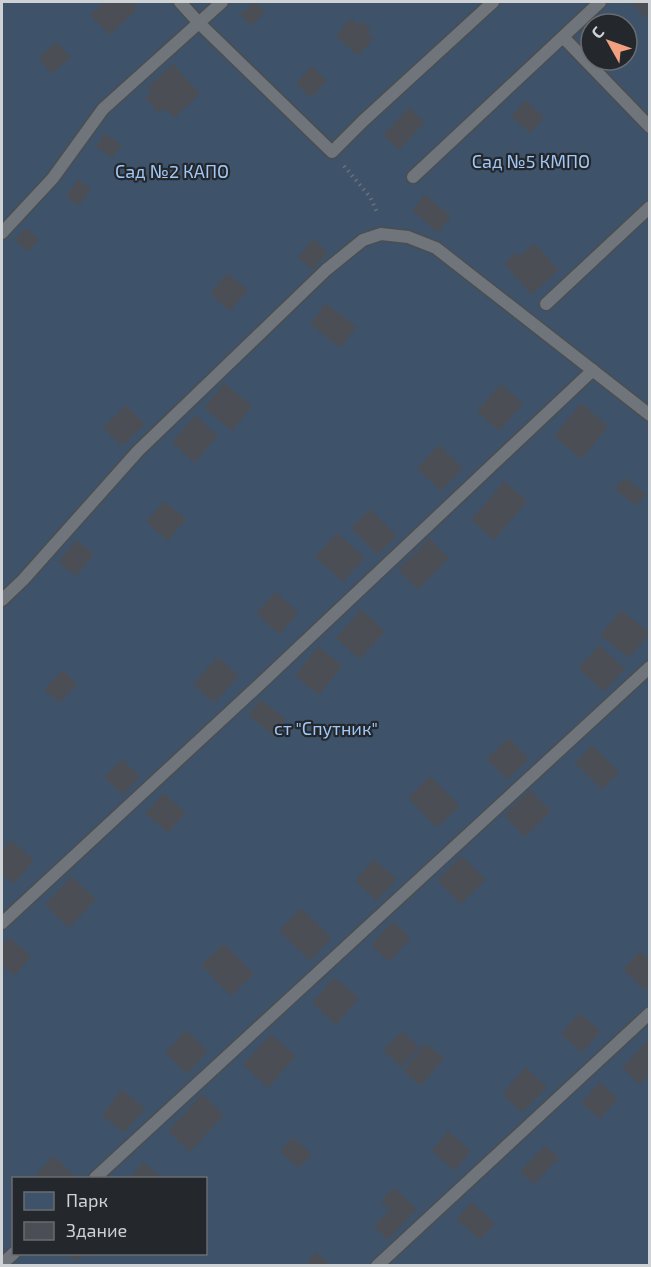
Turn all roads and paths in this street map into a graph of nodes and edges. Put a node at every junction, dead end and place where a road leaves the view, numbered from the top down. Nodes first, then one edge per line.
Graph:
1 (180, 2) edge
2 (222, 2) edge
3 (493, 2) edge
4 (600, 2) edge
5 (199, 22) junction
6 (562, 37) junction
7 (650, 127) edge
8 (332, 152) junction
9 (413, 177) dead end
10 (650, 207) edge
11 (2, 233) edge
12 (381, 234) junction
13 (546, 304) dead end
14 (593, 370) junction
15 (650, 416) edge
16 (2, 600) edge
17 (650, 667) edge
18 (2, 923) edge
19 (650, 1013) edge
20 (97, 1177) edge
21 (377, 1266) edge

1 - 5 lane
2 - 5 lane
3 - 8 lane
4 - 6 lane
5 - 8 lane
5 - 11 lane
6 - 7 lane
6 - 9 lane
8 - 12 path
10 - 13 lane
12 - 14 lane
12 - 16 lane
14 - 15 lane
14 - 18 lane
17 - 20 lane
19 - 21 lane

